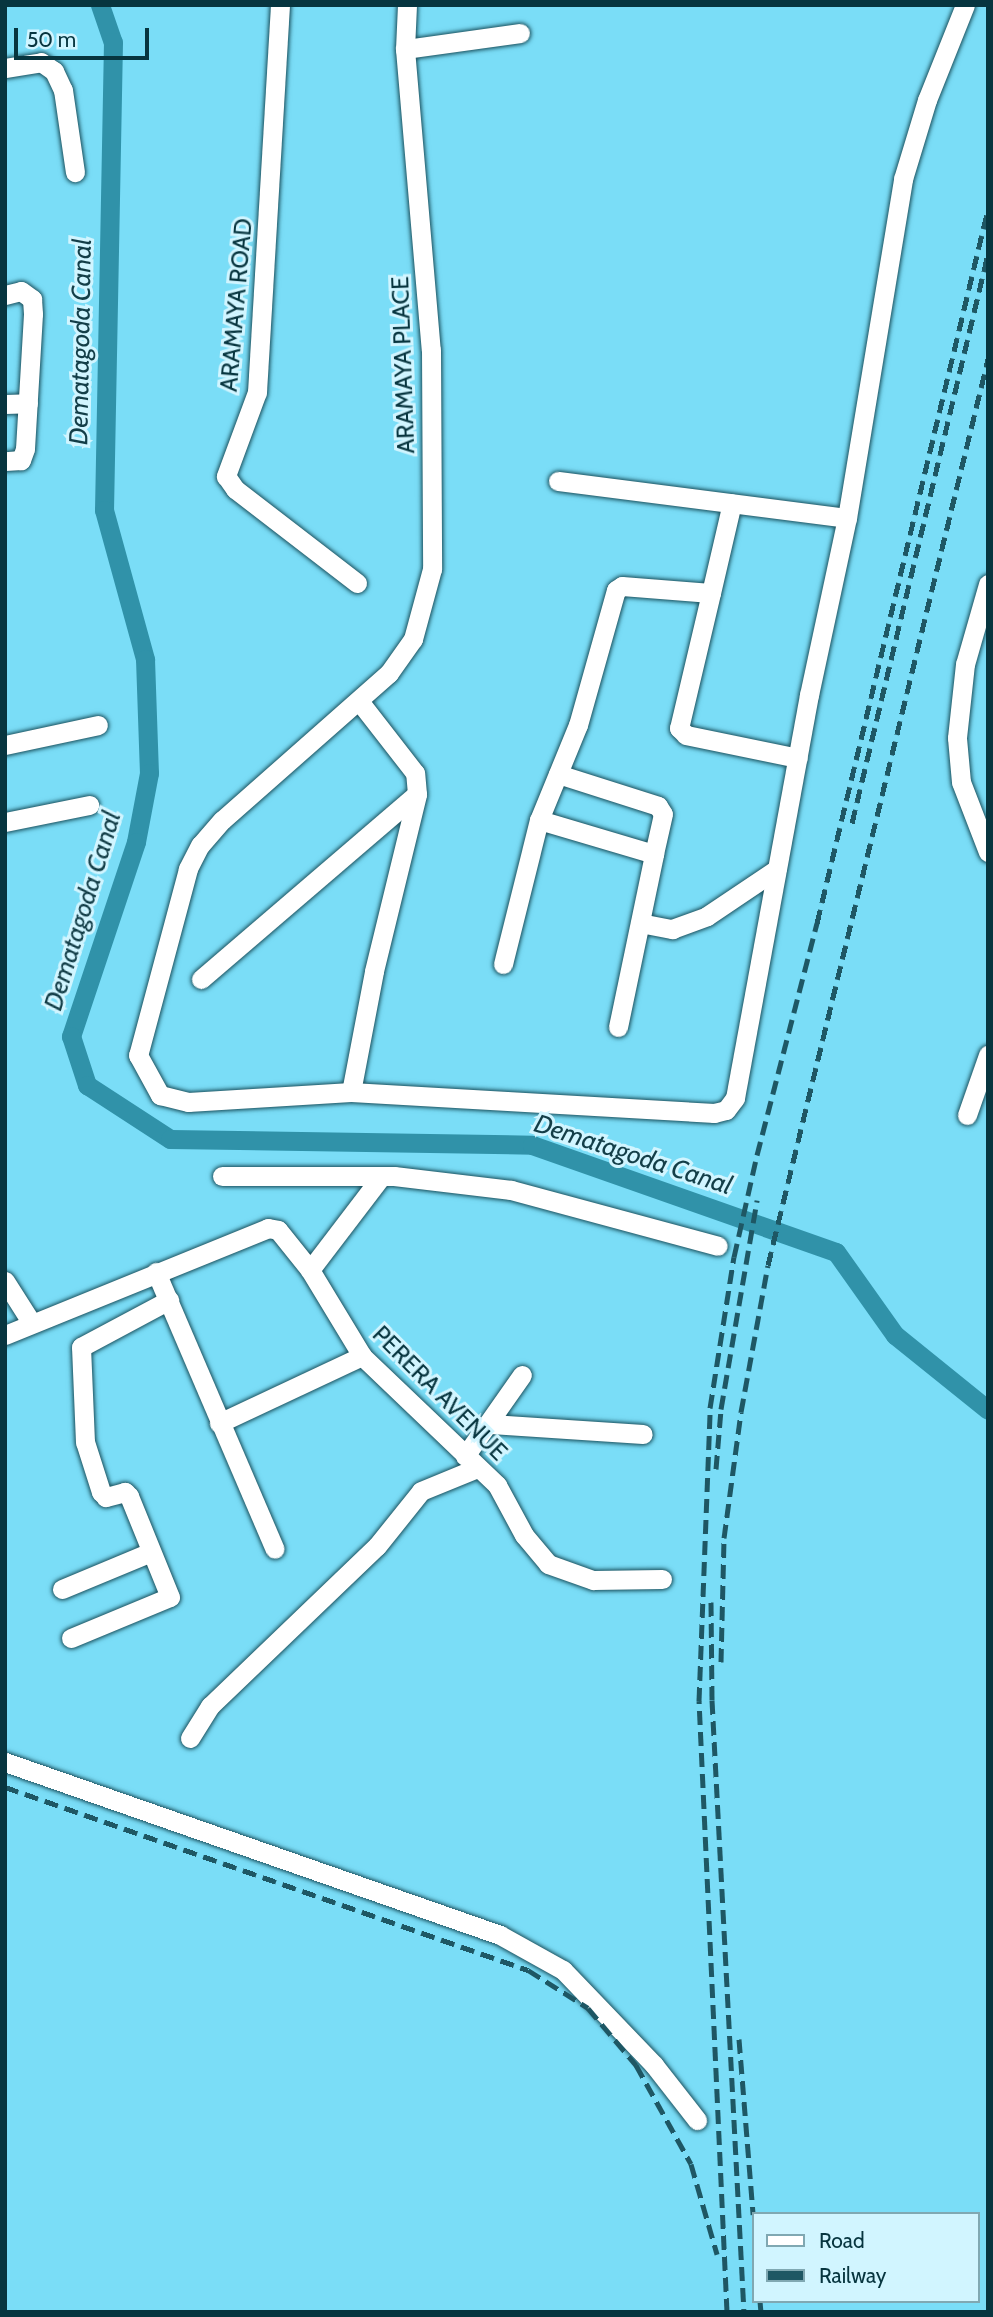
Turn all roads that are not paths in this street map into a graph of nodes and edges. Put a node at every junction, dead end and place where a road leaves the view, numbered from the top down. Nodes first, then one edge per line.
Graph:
1 (280, 5) edge
2 (407, 5) edge
3 (965, 5) edge
4 (520, 33) dead end
5 (405, 49) junction
6 (5, 68) edge
7 (75, 172) dead end
8 (5, 295) edge
9 (28, 403) junction
10 (5, 404) edge
11 (5, 461) edge
12 (558, 481) dead end
13 (732, 503) junction
14 (847, 518) junction
15 (358, 583) dead end
16 (988, 584) edge
17 (711, 593) junction
18 (359, 701) junction
19 (98, 725) dead end
20 (5, 745) edge
21 (798, 758) junction
22 (558, 774) junction
23 (417, 794) junction
24 (89, 805) dead end
25 (539, 820) junction
26 (5, 822) edge
27 (988, 852) edge
28 (654, 854) junction
29 (777, 869) junction
30 (640, 923) junction
31 (503, 964) dead end
32 (201, 979) dead end
33 (618, 1027) dead end
34 (988, 1055) edge
35 (351, 1092) junction
36 (967, 1115) dead end
37 (222, 1175) dead end
38 (380, 1178) junction
39 (718, 1246) dead end
40 (310, 1270) junction
41 (156, 1272) junction
42 (5, 1281) edge
43 (169, 1300) junction
44 (31, 1322) junction
45 (5, 1335) edge
46 (362, 1356) junction
47 (522, 1375) dead end
48 (219, 1423) junction
49 (491, 1424) junction
50 (643, 1434) dead end
51 (471, 1462) junction
52 (275, 1549) dead end
53 (151, 1552) junction
54 (662, 1579) dead end
55 (62, 1589) dead end
56 (71, 1638) dead end
57 (190, 1738) dead end
58 (5, 1762) edge
59 (697, 2120) dead end

1 - 15 street, ARAMAYA ROAD
2 - 5 street, ARAMAYA PLACE
3 - 14 street
4 - 5 street
5 - 18 street, ARAMAYA PLACE
6 - 7 street
8 - 9 street
9 - 10 street
9 - 11 street
12 - 13 street
13 - 14 street
13 - 17 street
14 - 21 street
16 - 27 street
17 - 21 street
17 - 22 street
18 - 23 street
18 - 35 street, ARAMAYA PLACE
19 - 20 street
21 - 29 street
22 - 25 street
22 - 28 street
23 - 32 street
23 - 35 street
24 - 26 street
25 - 28 street
25 - 31 street
28 - 30 street
29 - 30 street
29 - 35 street, ARAMAYA PLACE
30 - 33 street
34 - 36 street
37 - 38 street
38 - 39 street
38 - 40 street
40 - 41 street, PERERA AVENUE
40 - 46 street, PERERA AVENUE
41 - 43 street
41 - 44 street, PERERA AVENUE
42 - 44 street
43 - 48 street
43 - 53 street
44 - 45 street, PERERA AVENUE
46 - 48 street
46 - 51 street, PERERA AVENUE
47 - 49 street
48 - 52 street
49 - 50 street
49 - 51 street
51 - 54 street, PERERA AVENUE
51 - 57 street
53 - 55 street
53 - 56 street
58 - 59 street

